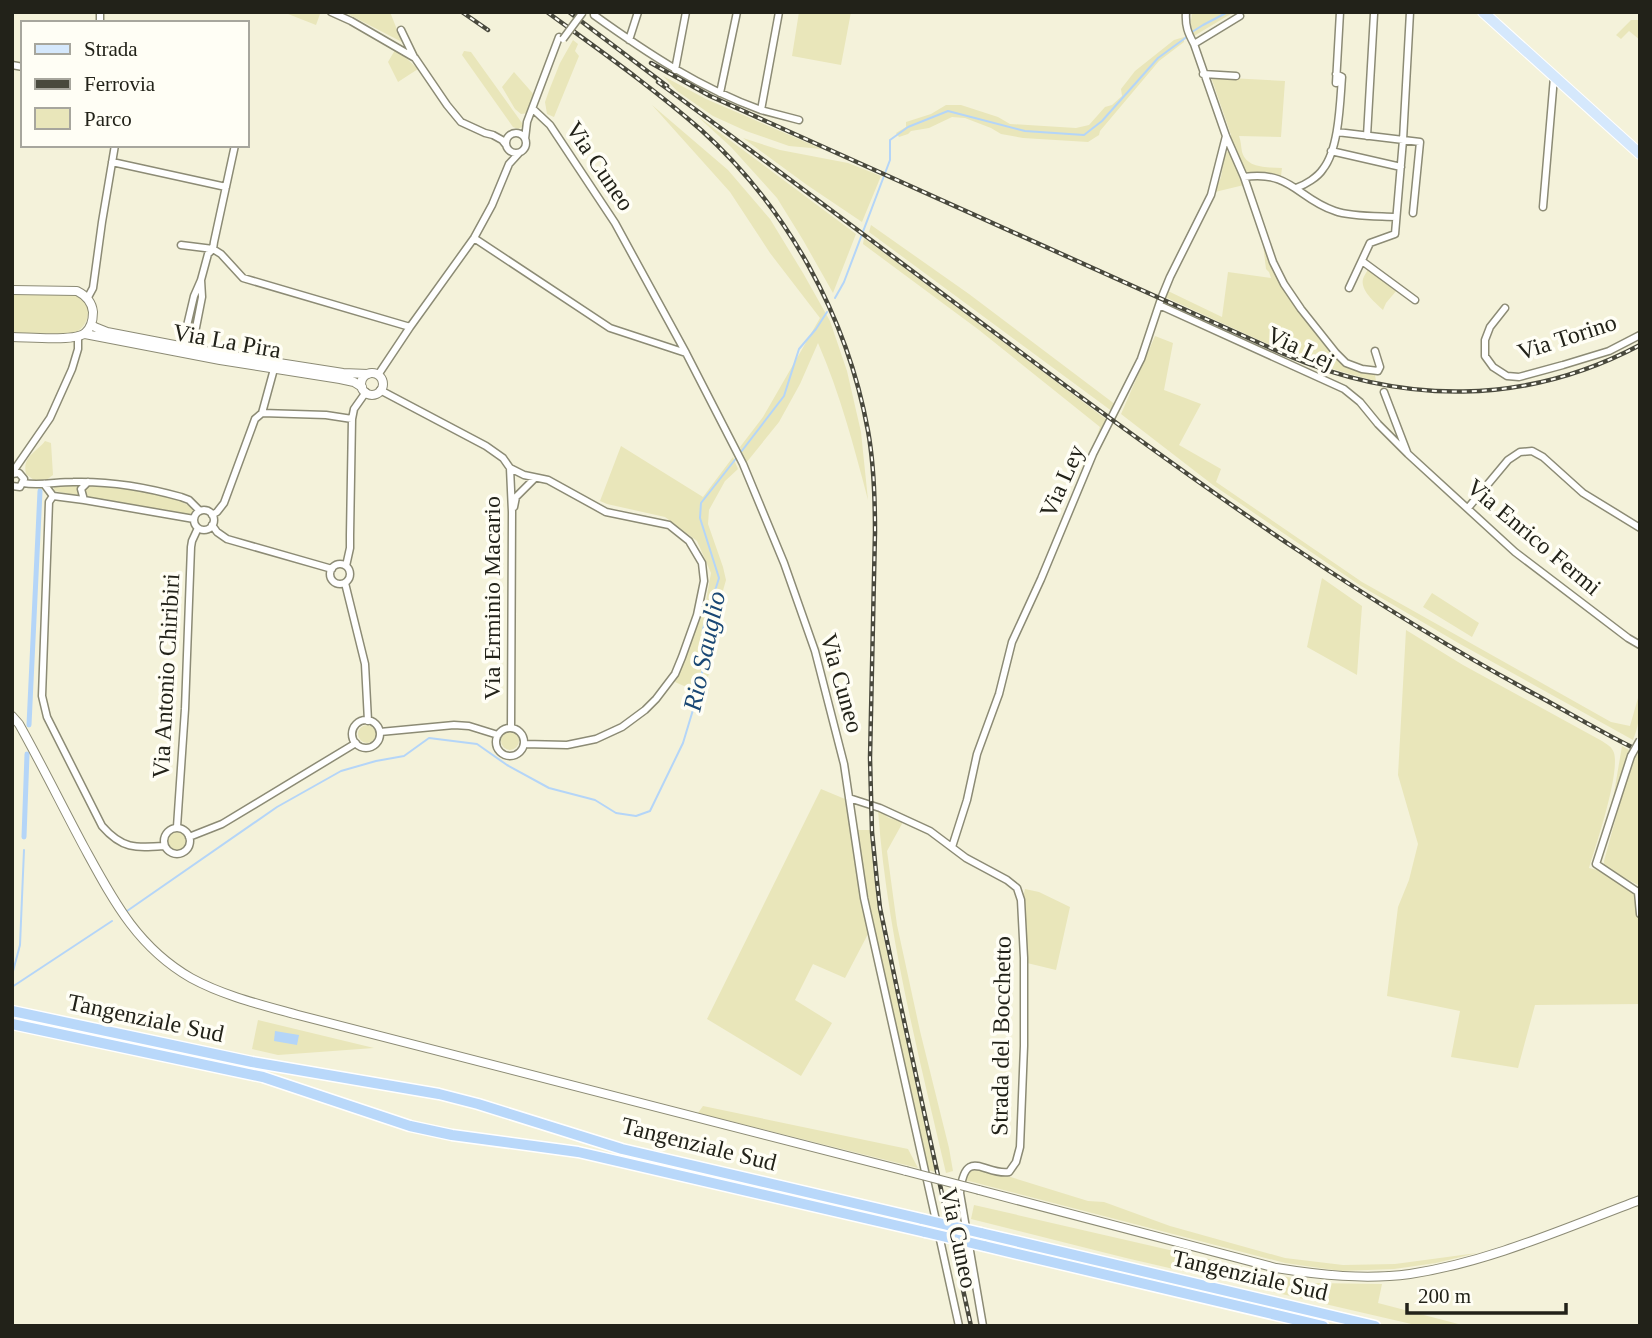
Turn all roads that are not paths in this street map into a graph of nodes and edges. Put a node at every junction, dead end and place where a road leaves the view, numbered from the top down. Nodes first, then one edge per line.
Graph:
1 (331, 12) edge
2 (577, 12) edge
3 (583, 12) edge
4 (594, 12) edge
5 (638, 12) edge
6 (686, 12) edge
7 (737, 12) edge
8 (779, 12) edge
9 (1186, 12) edge
10 (1340, 12) edge
11 (1410, 12) edge
12 (1483, 12) edge
13 (1374, 14) dead end
14 (1240, 16) dead end
15 (401, 30) dead end
16 (561, 38) junction
17 (1191, 38) junction
18 (629, 40) junction
19 (415, 58) junction
20 (675, 70) junction
21 (1203, 74) junction
22 (1336, 74) junction
23 (1236, 76) dead end
24 (1554, 77) junction
25 (1335, 83) dead end
26 (720, 93) junction
27 (533, 109) junction
28 (761, 110) junction
29 (799, 120) dead end
30 (527, 122) junction
31 (1337, 132) junction
32 (515, 134) junction
33 (493, 135) junction
34 (1226, 136) junction
35 (1367, 136) junction
36 (525, 139) junction
37 (1404, 140) junction
38 (115, 147) edge
39 (235, 147) edge
40 (508, 148) junction
41 (1332, 151) junction
42 (519, 153) junction
43 (1640, 154) edge
44 (112, 162) junction
45 (509, 164) junction
46 (1401, 167) junction
47 (1244, 177) junction
48 (226, 187) junction
49 (1296, 188) junction
50 (1543, 207) dead end
51 (1413, 212) dead end
52 (1396, 217) junction
53 (474, 238) junction
54 (181, 245) dead end
55 (214, 249) junction
56 (1362, 261) junction
57 (201, 280) junction
58 (1349, 288) dead end
59 (12, 290) edge
60 (87, 299) junction
61 (1415, 300) dead end
62 (1159, 305) junction
63 (1506, 308) dead end
64 (190, 314) junction
65 (198, 315) junction
66 (91, 324) junction
67 (411, 327) junction
68 (81, 335) junction
69 (1640, 335) edge
70 (12, 337) edge
71 (187, 348) junction
72 (1375, 351) dead end
73 (687, 353) junction
74 (274, 369) junction
75 (368, 374) junction
76 (378, 375) junction
77 (364, 390) junction
78 (380, 390) junction
79 (1384, 393) dead end
80 (261, 413) junction
81 (352, 419) junction
82 (1408, 454) junction
83 (24, 455) junction
84 (510, 468) junction
85 (12, 474) edge
86 (536, 478) junction
87 (23, 480) junction
88 (88, 482) junction
89 (44, 484) junction
90 (12, 486) edge
91 (53, 496) junction
92 (84, 500) junction
93 (1468, 508) junction
94 (200, 511) junction
95 (512, 512) junction
96 (212, 515) junction
97 (194, 519) junction
98 (212, 526) junction
99 (198, 528) junction
100 (1640, 528) edge
101 (346, 566) junction
102 (332, 569) junction
103 (345, 583) junction
104 (1640, 645) edge
105 (12, 716) edge
106 (368, 721) junction
107 (511, 728) junction
108 (380, 732) junction
109 (498, 735) junction
110 (1640, 740) edge
111 (356, 743) junction
112 (524, 744) junction
113 (849, 798) junction
114 (177, 827) junction
115 (189, 836) junction
116 (164, 846) junction
117 (952, 848) junction
118 (1640, 914) edge
119 (16, 1010) edge
120 (12, 1024) edge
121 (1640, 1200) edge
122 (959, 1326) edge
123 (983, 1326) edge
124 (1324, 1326) edge
125 (1374, 1326) edge

1 - 19 street
2 - 16 street, bridge
3 - 16 street, bridge
4 - 18 street
5 - 18 street
6 - 20 street
7 - 26 street
8 - 28 street
9 - 17 street
10 - 22 street
11 - 37 street
12 - 24 main road
13 - 35 street
14 - 17 street
15 - 19 street
16 - 27 street
17 - 21 street
18 - 20 street
19 - 33 street
20 - 26 street
21 - 23 street
21 - 34 street
22 - 25 street
22 - 31 street
24 - 43 main road
24 - 50 street
26 - 28 street
27 - 30 street
27 - 73 street, Via Cuneo
28 - 29 street
30 - 32 street
30 - 36 street
31 - 35 street
31 - 41 street
32 - 33 street
32 - 36 street
32 - 40 street
33 - 40 street
34 - 47 street
34 - 62 street, Via Ley
35 - 37 street
36 - 42 street
37 - 46 street
37 - 51 street
38 - 44 street
39 - 48 street
40 - 42 street
40 - 45 street
41 - 46 street
41 - 49 street
42 - 45 street
44 - 48 street
44 - 60 street
45 - 53 street
46 - 52 street
47 - 49 street
47 - 72 street
48 - 55 street
49 - 52 street
52 - 56 street
53 - 67 street
53 - 73 street
54 - 55 street
55 - 57 street
55 - 67 street
56 - 58 street
56 - 61 street
57 - 64 street
57 - 65 street
59 - 60 street
60 - 66 street
62 - 82 street, Via Lej
62 - 117 street, Via Ley
63 - 69 street, Via Torino
64 - 65 street
64 - 71 street
65 - 71 street
66 - 68 street
66 - 71 street, Via La Pira
67 - 76 street
68 - 70 street, Via La Pira
68 - 74 street, Via La Pira
68 - 83 street
71 - 75 street, Via La Pira
73 - 113 street, Via Cuneo
74 - 77 street, Via La Pira
74 - 80 street
75 - 76 street
75 - 77 street
76 - 78 street
77 - 78 street
77 - 81 street
78 - 84 street
79 - 82 street
80 - 81 street
80 - 96 street
81 - 101 street
82 - 93 street, Via Enrico Fermi
83 - 85 street
83 - 87 street
84 - 86 street
84 - 95 street, Via Erminio Macario
85 - 87 street
86 - 95 street
86 - 112 street
87 - 89 street
87 - 90 street
88 - 89 street
88 - 92 street
88 - 94 street
89 - 91 street
91 - 92 street
91 - 116 street
92 - 97 street
93 - 100 street
93 - 104 street, Via Enrico Fermi
94 - 96 street
94 - 97 street
95 - 107 street, Via Erminio Macario
96 - 98 street
97 - 99 street
98 - 99 street
98 - 102 street
99 - 114 street, Via Antonio Chiribiri
101 - 102 street
101 - 103 street
102 - 103 street
103 - 106 street
105 - 121 street, bridge
106 - 108 street
106 - 111 street
107 - 109 street
107 - 112 street
108 - 109 street
108 - 111 street
109 - 112 street
110 - 118 street, bridge
111 - 115 street
113 - 117 street, Strada del Bocchetto
113 - 122 street, Via Cuneo
114 - 115 street
114 - 116 street
115 - 116 street
117 - 123 street, Strada del Bocchetto
119 - 125 highway, Tangenziale Sud, bridge
120 - 124 highway, Tangenziale Sud, bridge

